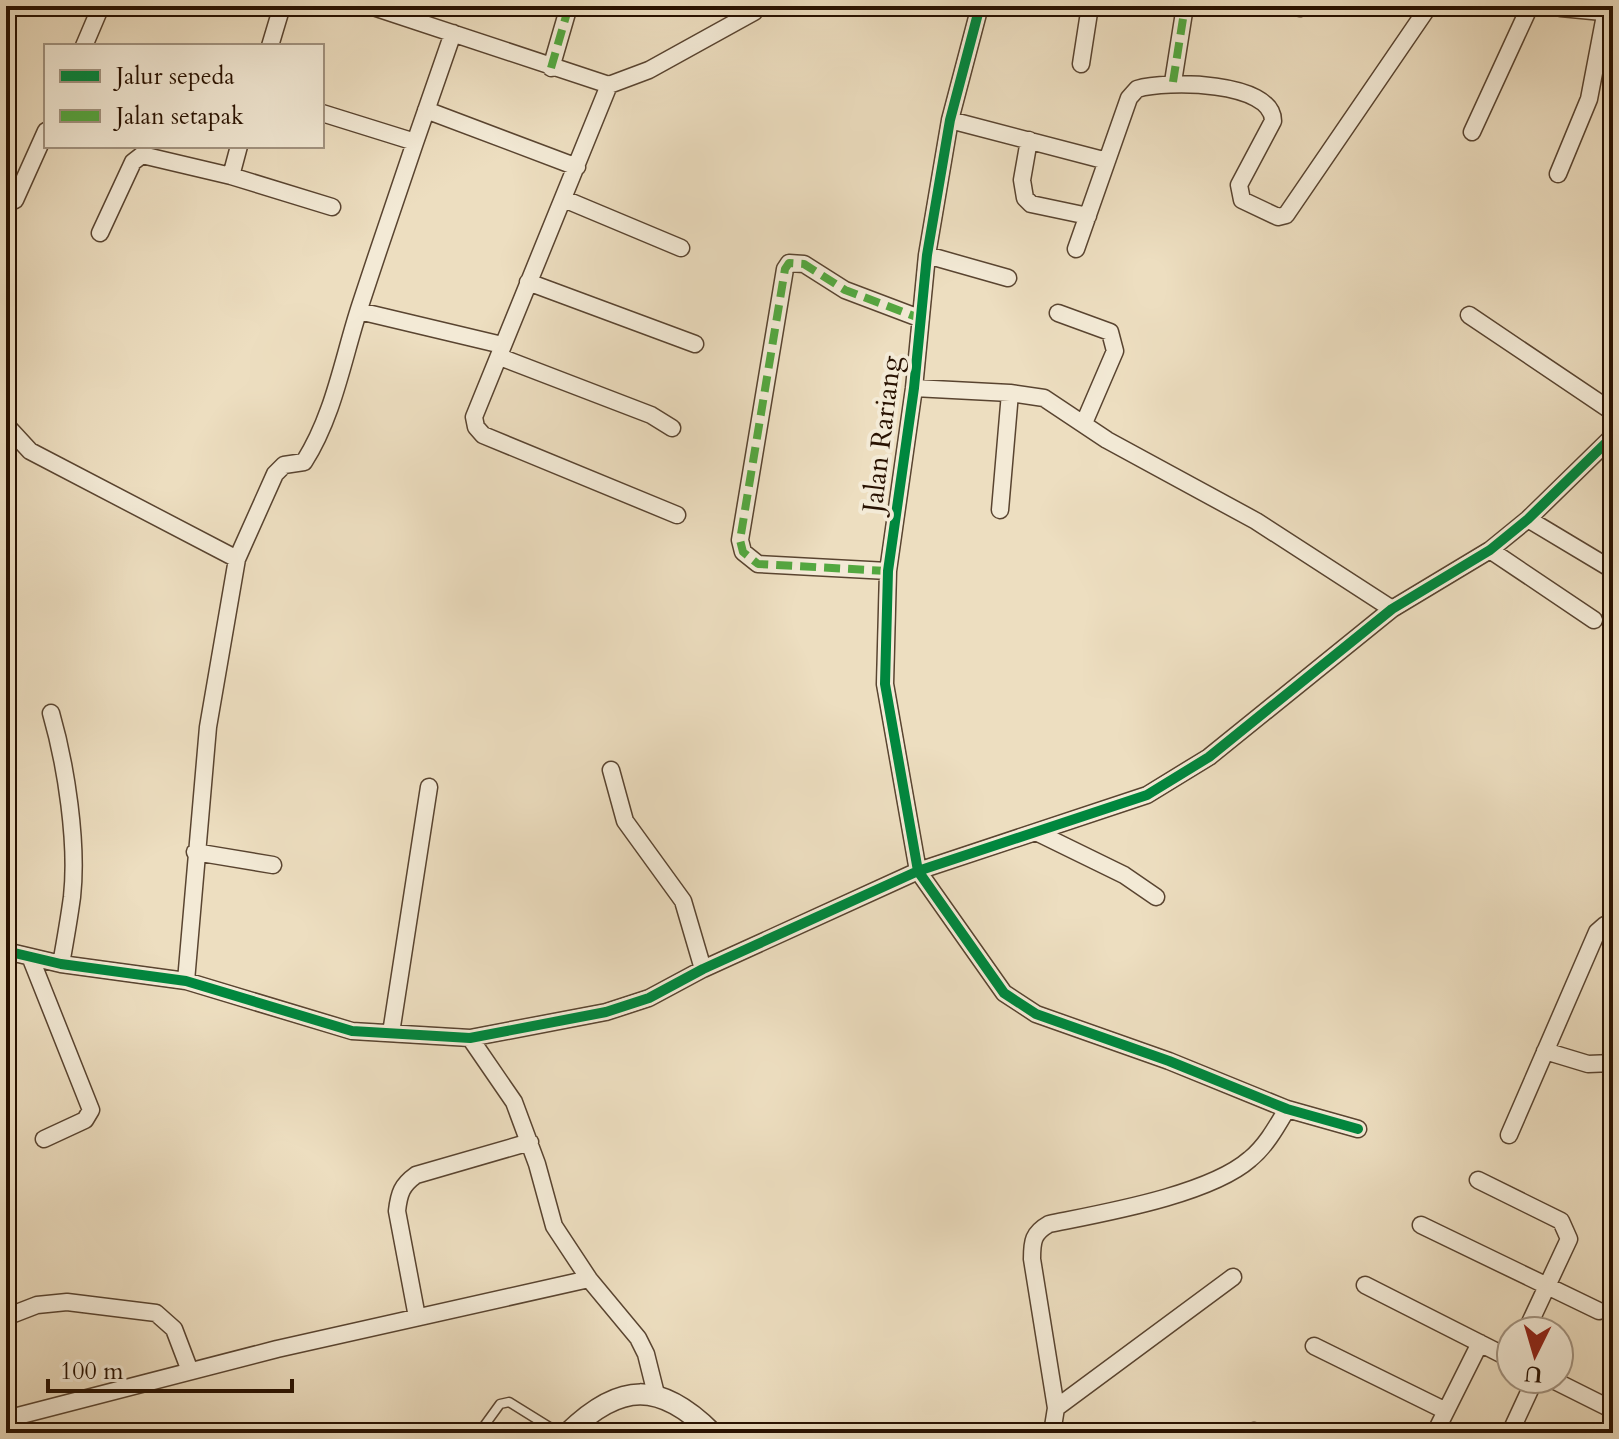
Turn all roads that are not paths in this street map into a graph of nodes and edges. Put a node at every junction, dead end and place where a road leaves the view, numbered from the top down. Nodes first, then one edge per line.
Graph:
1 (101, 6) edge
2 (282, 6) edge
3 (370, 6) edge
4 (569, 6) edge
5 (758, 6) edge
6 (980, 6) edge
7 (1090, 6) edge
8 (1185, 6) edge
9 (1429, 6) edge
10 (1530, 6) edge
11 (1561, 6) edge
12 (1610, 10) edge
13 (453, 33) junction
14 (85, 44) edge
15 (271, 44) edge
16 (1081, 64) dead end
17 (551, 68) junction
18 (1173, 82) junction
19 (609, 85) junction
20 (426, 110) junction
21 (324, 114) edge
22 (950, 120) junction
23 (1472, 132) dead end
24 (44, 135) edge
25 (1029, 140) junction
26 (415, 142) junction
27 (238, 148) edge
28 (1107, 161) junction
29 (577, 167) junction
30 (1558, 174) dead end
31 (231, 176) junction
32 (564, 199) junction
33 (15, 200) dead end
34 (332, 207) dead end
35 (1088, 216) junction
36 (100, 233) dead end
37 (681, 248) dead end
38 (1076, 249) dead end
39 (927, 255) junction
40 (1008, 278) dead end
41 (528, 282) junction
42 (359, 311) junction
43 (1058, 313) dead end
44 (1469, 315) dead end
45 (919, 318) junction
46 (695, 344) dead end
47 (501, 351) junction
48 (914, 388) junction
49 (1010, 393) junction
50 (1613, 412) edge
51 (1084, 423) junction
52 (6, 425) edge
53 (672, 428) dead end
54 (1613, 436) edge
55 (1000, 510) dead end
56 (677, 515) dead end
57 (1528, 519) junction
58 (1490, 550) junction
59 (237, 559) junction
60 (1613, 570) edge
61 (888, 571) junction
62 (1392, 609) junction
63 (1594, 620) dead end
64 (51, 713) dead end
65 (611, 770) dead end
66 (429, 787) dead end
67 (1036, 832) junction
68 (195, 852) junction
69 (273, 865) dead end
70 (918, 871) junction
71 (1156, 897) dead end
72 (1613, 924) edge
73 (6, 951) edge
74 (31, 959) junction
75 (61, 964) junction
76 (703, 969) junction
77 (186, 981) junction
78 (391, 1033) junction
79 (470, 1038) junction
80 (1545, 1051) junction
81 (1613, 1063) edge
82 (1287, 1109) junction
83 (1358, 1129) dead end
84 (1509, 1135) dead end
85 (44, 1139) dead end
86 (530, 1142) junction
87 (1478, 1180) dead end
88 (1421, 1225) dead end
89 (1233, 1277) dead end
90 (589, 1279) junction
91 (1365, 1285) dead end
92 (1546, 1287) junction
93 (1599, 1311) dead end
94 (1533, 1315) edge
95 (6, 1317) edge
96 (417, 1317) junction
97 (1480, 1343) junction
98 (1314, 1346) dead end
99 (1495, 1351) edge
100 (190, 1371) junction
101 (1575, 1391) edge
102 (656, 1394) junction
103 (1528, 1395) edge
104 (1056, 1408) junction
105 (1613, 1410) edge
106 (1446, 1411) junction
107 (6, 1419) edge
108 (704, 1430) edge
109 (479, 1433) edge
110 (559, 1433) edge
111 (568, 1433) edge
112 (1052, 1433) edge
113 (1435, 1433) edge
114 (1510, 1433) edge

1 - 14 street
2 - 15 street
3 - 13 street
4 - 17 street
5 - 19 street
6 - 22 street, Jalan Rariang
7 - 16 street
8 - 18 street
9 - 18 street
10 - 23 street
11 - 12 street
12 - 30 street
13 - 17 street
13 - 20 street
17 - 19 street
18 - 28 street
19 - 29 street
20 - 26 street
20 - 29 street
21 - 26 street
22 - 25 street
22 - 39 street, Jalan Rariang
24 - 33 street
25 - 28 street
25 - 35 street
26 - 42 street
27 - 31 street
28 - 35 street
29 - 32 street
31 - 34 street
31 - 36 street
32 - 37 street
32 - 41 street
35 - 38 street
39 - 40 street
39 - 45 street, Jalan Rariang
41 - 46 street
41 - 47 street
42 - 47 street
42 - 59 street
43 - 51 street
44 - 50 street
45 - 48 street, Jalan Rariang
45 - 61 street
47 - 53 street
47 - 56 street
48 - 49 street
48 - 61 street, Jalan Rariang
49 - 51 street
49 - 55 street
51 - 62 street
52 - 59 street
54 - 57 street
57 - 58 street
57 - 60 street
58 - 62 street
58 - 63 street
59 - 68 street
61 - 70 street, Jalan Rariang
62 - 67 street
64 - 75 street
65 - 76 street
66 - 78 street
67 - 70 street
67 - 71 street
68 - 69 street
68 - 77 street
70 - 76 street
70 - 82 street
72 - 80 street
73 - 74 street
74 - 75 street
74 - 85 street
75 - 77 street
76 - 79 street
77 - 78 street
78 - 79 street
79 - 86 street
80 - 81 street
80 - 84 street
82 - 83 street
82 - 104 street
86 - 90 street
86 - 96 street
87 - 92 street
88 - 92 street
89 - 104 street
90 - 96 street
90 - 102 street
91 - 97 street
92 - 93 street
92 - 94 street
95 - 100 street
96 - 100 street
97 - 99 street
97 - 106 street
98 - 106 street
100 - 107 street
101 - 105 street
102 - 108 street
102 - 111 street
103 - 114 street
104 - 112 street
106 - 113 street
109 - 110 lane

